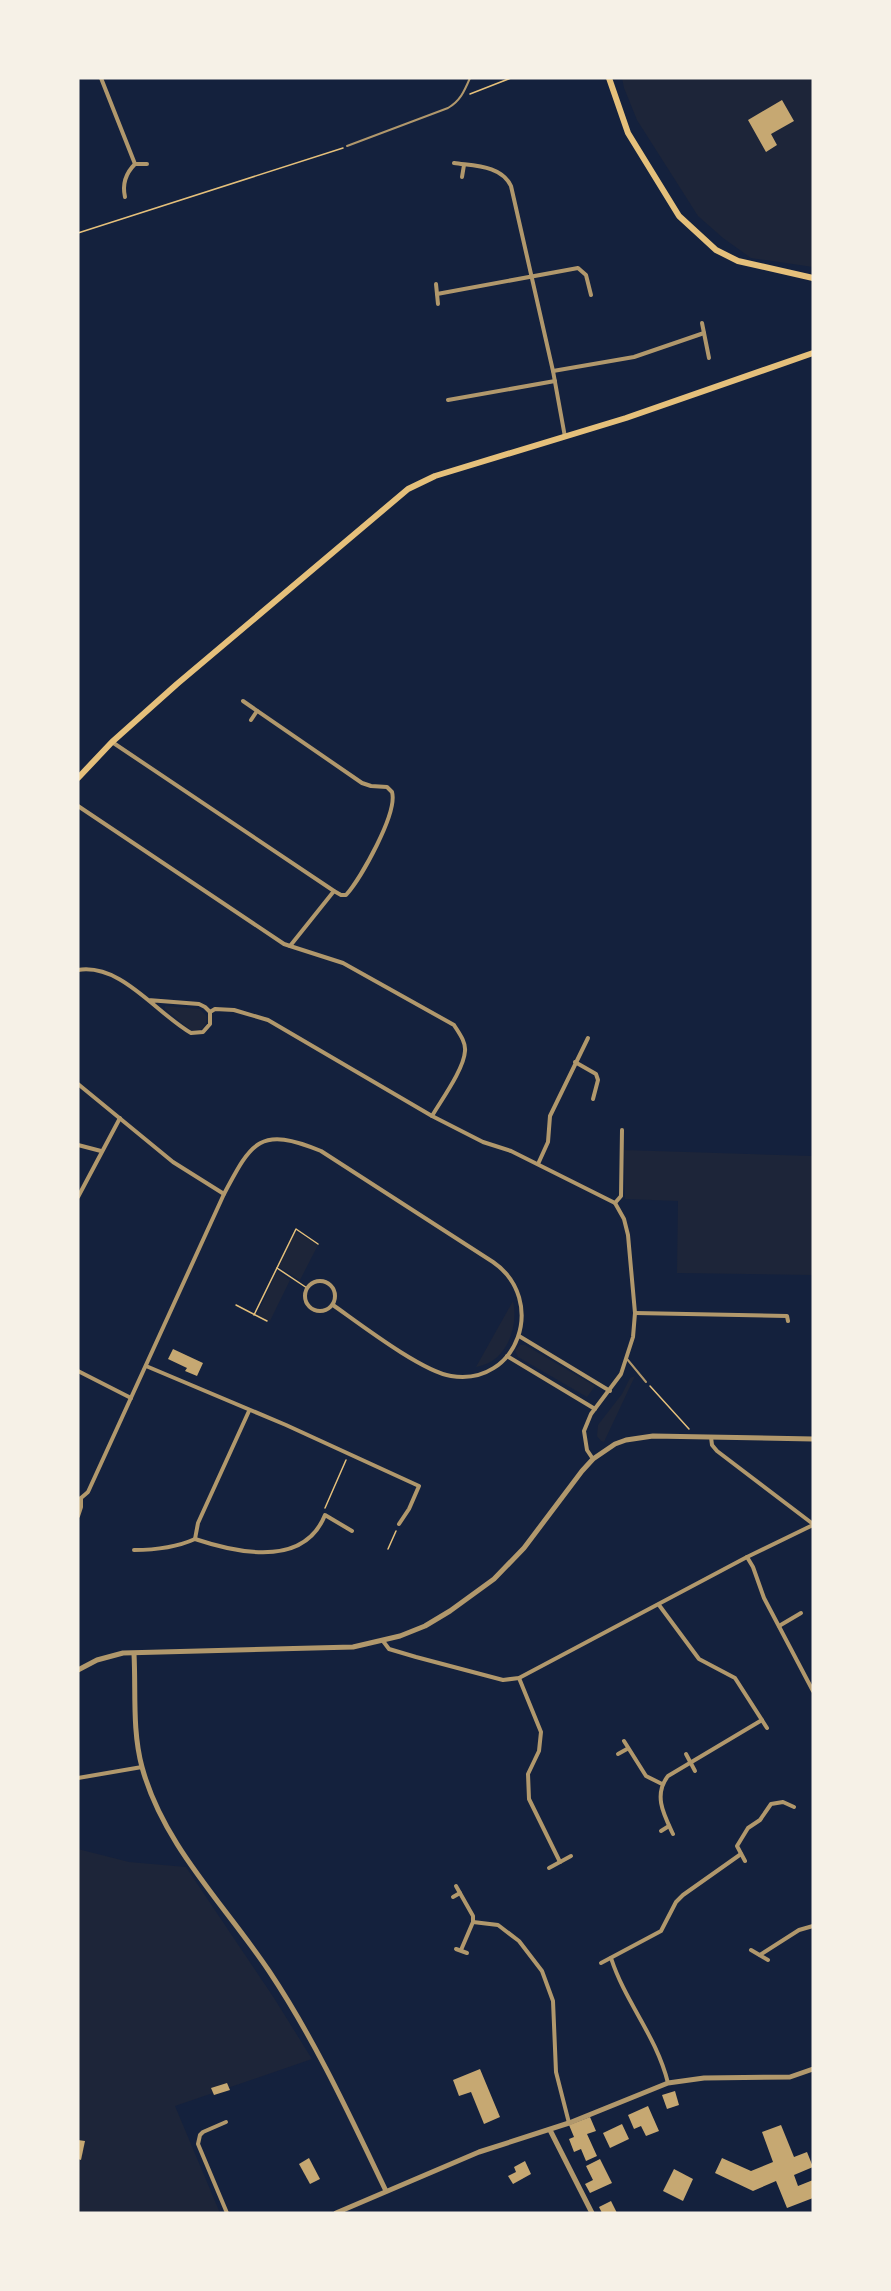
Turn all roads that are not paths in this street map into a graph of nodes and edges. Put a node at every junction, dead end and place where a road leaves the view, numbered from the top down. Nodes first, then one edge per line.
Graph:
1 (101, 78) edge
2 (470, 78) edge
3 (609, 78) edge
4 (347, 146) road end
5 (454, 163) dead end
6 (135, 164) junction
7 (147, 164) dead end
8 (464, 165) junction
9 (462, 177) dead end
10 (125, 197) dead end
11 (532, 275) junction
12 (813, 278) edge
13 (436, 284) dead end
14 (437, 294) junction
15 (591, 295) dead end
16 (438, 304) dead end
17 (702, 323) dead end
18 (704, 333) junction
19 (813, 353) edge
20 (710, 358) dead end
21 (553, 371) junction
22 (555, 381) junction
23 (448, 400) dead end
24 (565, 437) junction
25 (243, 700) dead end
26 (257, 711) junction
27 (251, 720) dead end
28 (112, 742) junction
29 (78, 778) edge
30 (78, 806) edge
31 (334, 891) junction
32 (290, 946) junction
33 (78, 970) edge
34 (148, 1000) junction
35 (210, 1012) junction
36 (588, 1038) dead end
37 (575, 1062) junction
38 (78, 1084) edge
39 (593, 1099) dead end
40 (432, 1116) junction
41 (120, 1118) junction
42 (622, 1130) dead end
43 (78, 1145) edge
44 (101, 1151) junction
45 (538, 1164) junction
46 (224, 1194) junction
47 (78, 1197) edge
48 (615, 1203) junction
49 (333, 1305) junction
50 (634, 1313) junction
51 (788, 1321) dead end
52 (519, 1336) junction
53 (507, 1356) junction
54 (627, 1359) junction
55 (146, 1366) junction
56 (78, 1371) edge
57 (646, 1382) road end
58 (610, 1391) junction
59 (131, 1398) junction
60 (595, 1409) junction
61 (249, 1411) junction
62 (711, 1437) junction
63 (813, 1439) edge
64 (593, 1459) junction
65 (79, 1498) edge
66 (78, 1516) edge
67 (399, 1524) road end
68 (813, 1525) edge
69 (352, 1532) dead end
70 (195, 1539) junction
71 (134, 1550) dead end
72 (747, 1557) junction
73 (658, 1605) junction
74 (801, 1613) dead end
75 (779, 1626) junction
76 (383, 1641) junction
77 (134, 1654) junction
78 (78, 1670) edge
79 (519, 1678) junction
80 (813, 1691) edge
81 (762, 1719) junction
82 (767, 1728) dead end
83 (624, 1741) dead end
84 (627, 1749) junction
85 (618, 1754) dead end
86 (686, 1754) dead end
87 (690, 1763) junction
88 (142, 1767) junction
89 (695, 1771) dead end
90 (78, 1778) edge
91 (662, 1784) junction
92 (794, 1807) dead end
93 (669, 1826) junction
94 (661, 1831) dead end
95 (673, 1834) dead end
96 (741, 1854) junction
97 (572, 1856) dead end
98 (744, 1861) dead end
99 (560, 1862) junction
100 (549, 1868) dead end
101 (456, 1886) dead end
102 (460, 1893) junction
103 (453, 1897) dead end
104 (473, 1922) junction
105 (813, 1926) edge
106 (751, 1950) dead end
107 (467, 1953) dead end
108 (760, 1955) junction
109 (611, 1958) junction
110 (768, 1960) dead end
111 (602, 1963) dead end
112 (813, 2069) edge
113 (668, 2083) junction
114 (226, 2122) dead end
115 (569, 2123) junction
116 (550, 2130) junction
117 (386, 2191) junction
118 (227, 2213) edge
119 (336, 2213) edge
120 (592, 2213) edge

1 - 6 street
2 - 4 lane
3 - 12 main road
5 - 8 street
6 - 7 street
6 - 10 street
8 - 9 street
8 - 11 street
11 - 14 street
11 - 15 street
11 - 21 street
13 - 14 street
14 - 16 street
17 - 18 street
18 - 20 street
18 - 21 street
19 - 24 main road
21 - 22 street
22 - 23 street
22 - 24 street
24 - 28 main road
25 - 26 street
26 - 27 street
26 - 31 street
28 - 29 main road
28 - 31 street
30 - 32 street
31 - 32 street
32 - 40 street
33 - 34 street
34 - 35 street
34 - 35 street
35 - 40 street
36 - 37 street
37 - 39 street
37 - 45 street
38 - 41 street
40 - 45 street
41 - 44 street
41 - 46 street
42 - 48 street
43 - 44 street
44 - 47 street
45 - 48 street
46 - 52 street
46 - 55 street
48 - 50 street
49 - 49 street
49 - 53 street
50 - 51 street
50 - 54 street
52 - 53 street
52 - 58 street
53 - 60 street
54 - 57 lane
54 - 58 street
55 - 59 street
55 - 61 street
56 - 59 street
58 - 60 street
59 - 65 street
60 - 64 street
61 - 67 street
61 - 70 street
62 - 63 street
62 - 64 street
62 - 68 street
64 - 76 street
65 - 66 street
68 - 72 street
69 - 70 street
70 - 71 street
72 - 73 street
72 - 75 street
73 - 79 street
73 - 81 street
74 - 75 street
75 - 80 street
76 - 77 street
76 - 79 street
77 - 78 street
77 - 88 street
79 - 99 street
81 - 82 street
81 - 87 street
83 - 84 street
84 - 85 street
84 - 91 street
86 - 87 street
87 - 89 street
87 - 91 street
88 - 90 street
88 - 117 street
91 - 93 street
92 - 96 street
93 - 94 street
93 - 95 street
96 - 98 street
96 - 109 street
97 - 99 street
99 - 100 street
101 - 102 street
102 - 103 street
102 - 104 street
104 - 107 street
104 - 115 street
105 - 108 street
106 - 108 street
108 - 110 street
109 - 111 street
109 - 113 street
112 - 113 street
113 - 115 street
114 - 118 street
115 - 116 street
116 - 117 street
116 - 120 street
117 - 119 street

